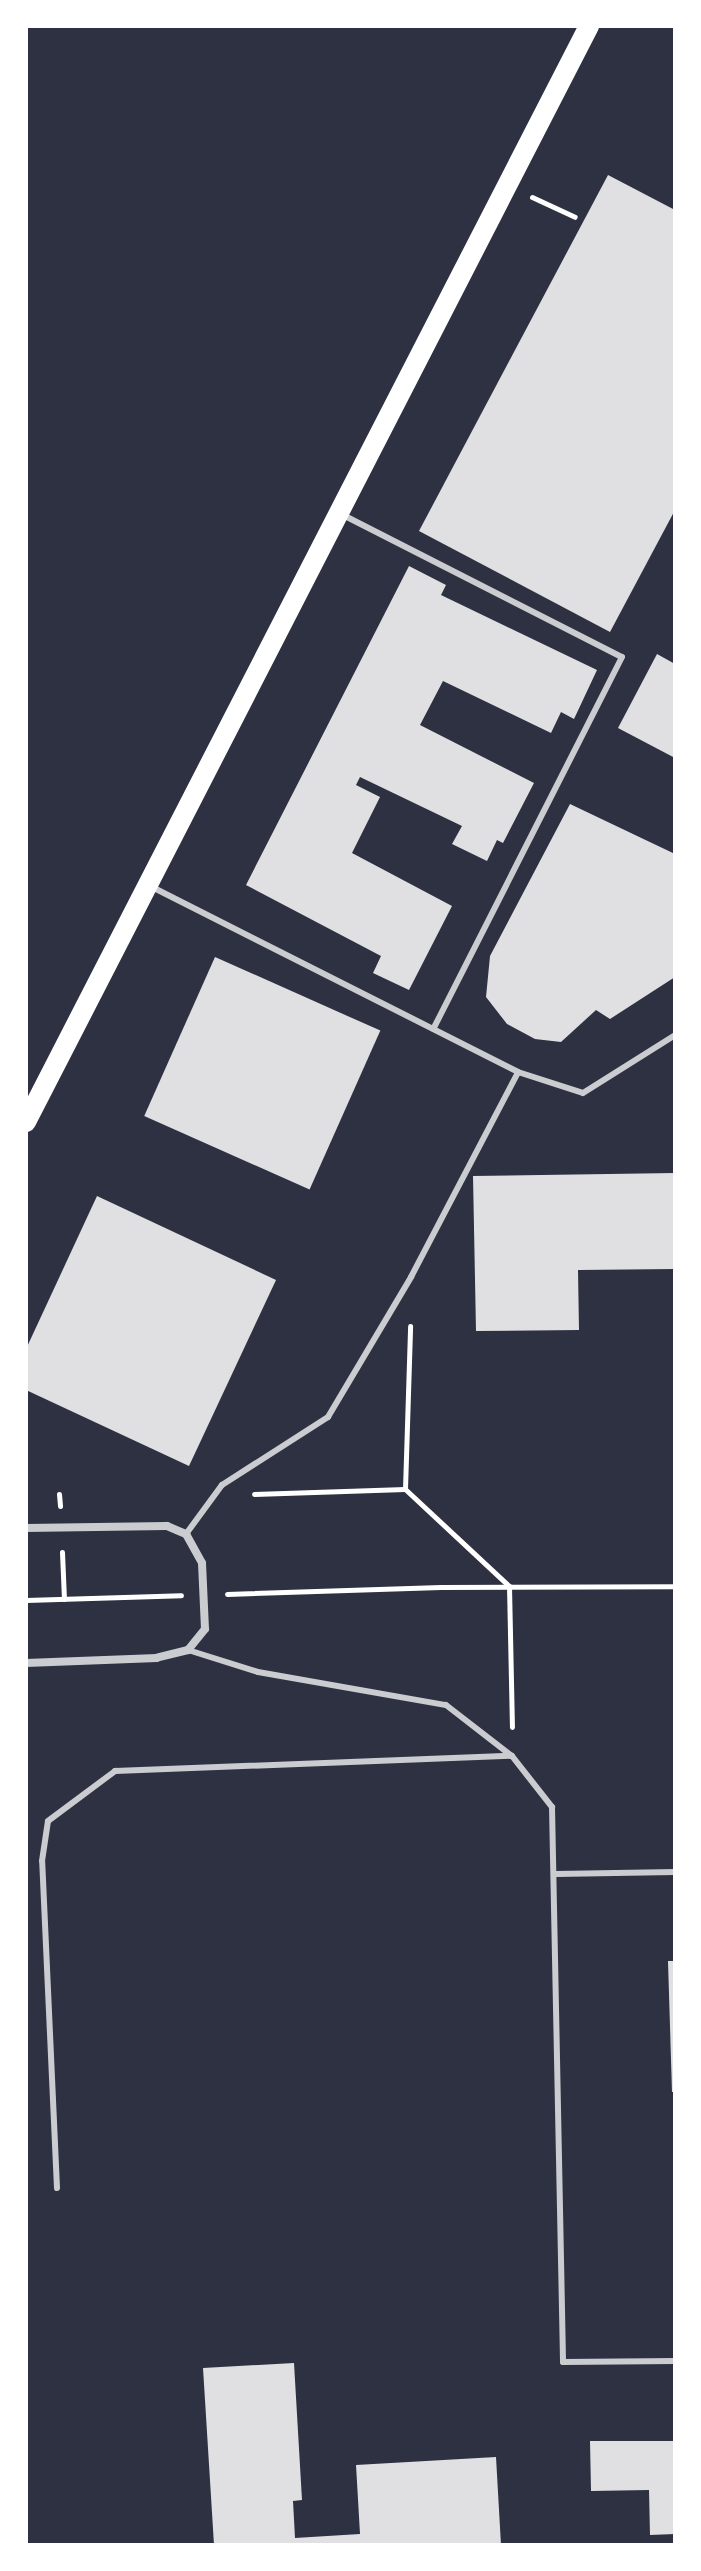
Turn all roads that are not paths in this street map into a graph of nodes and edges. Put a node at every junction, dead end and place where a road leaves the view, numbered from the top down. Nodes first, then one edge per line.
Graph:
1 (589, 26) edge
2 (338, 512) junction
3 (148, 885) junction
4 (433, 1029) junction
5 (675, 1035) edge
6 (518, 1072) junction
7 (26, 1122) edge
8 (26, 1528) edge
9 (186, 1534) junction
10 (188, 1650) junction
11 (26, 1663) edge
12 (512, 1756) junction
13 (675, 1872) edge
14 (556, 1874) junction
15 (57, 2188) dead end
16 (675, 2361) edge

1 - 2 main road
2 - 3 main road
2 - 4 lane
3 - 4 lane
3 - 7 main road
4 - 6 lane
5 - 6 lane
6 - 9 lane
8 - 9 street
9 - 10 street
10 - 11 street
10 - 12 lane
12 - 14 lane
12 - 15 lane
13 - 14 lane
14 - 16 lane

